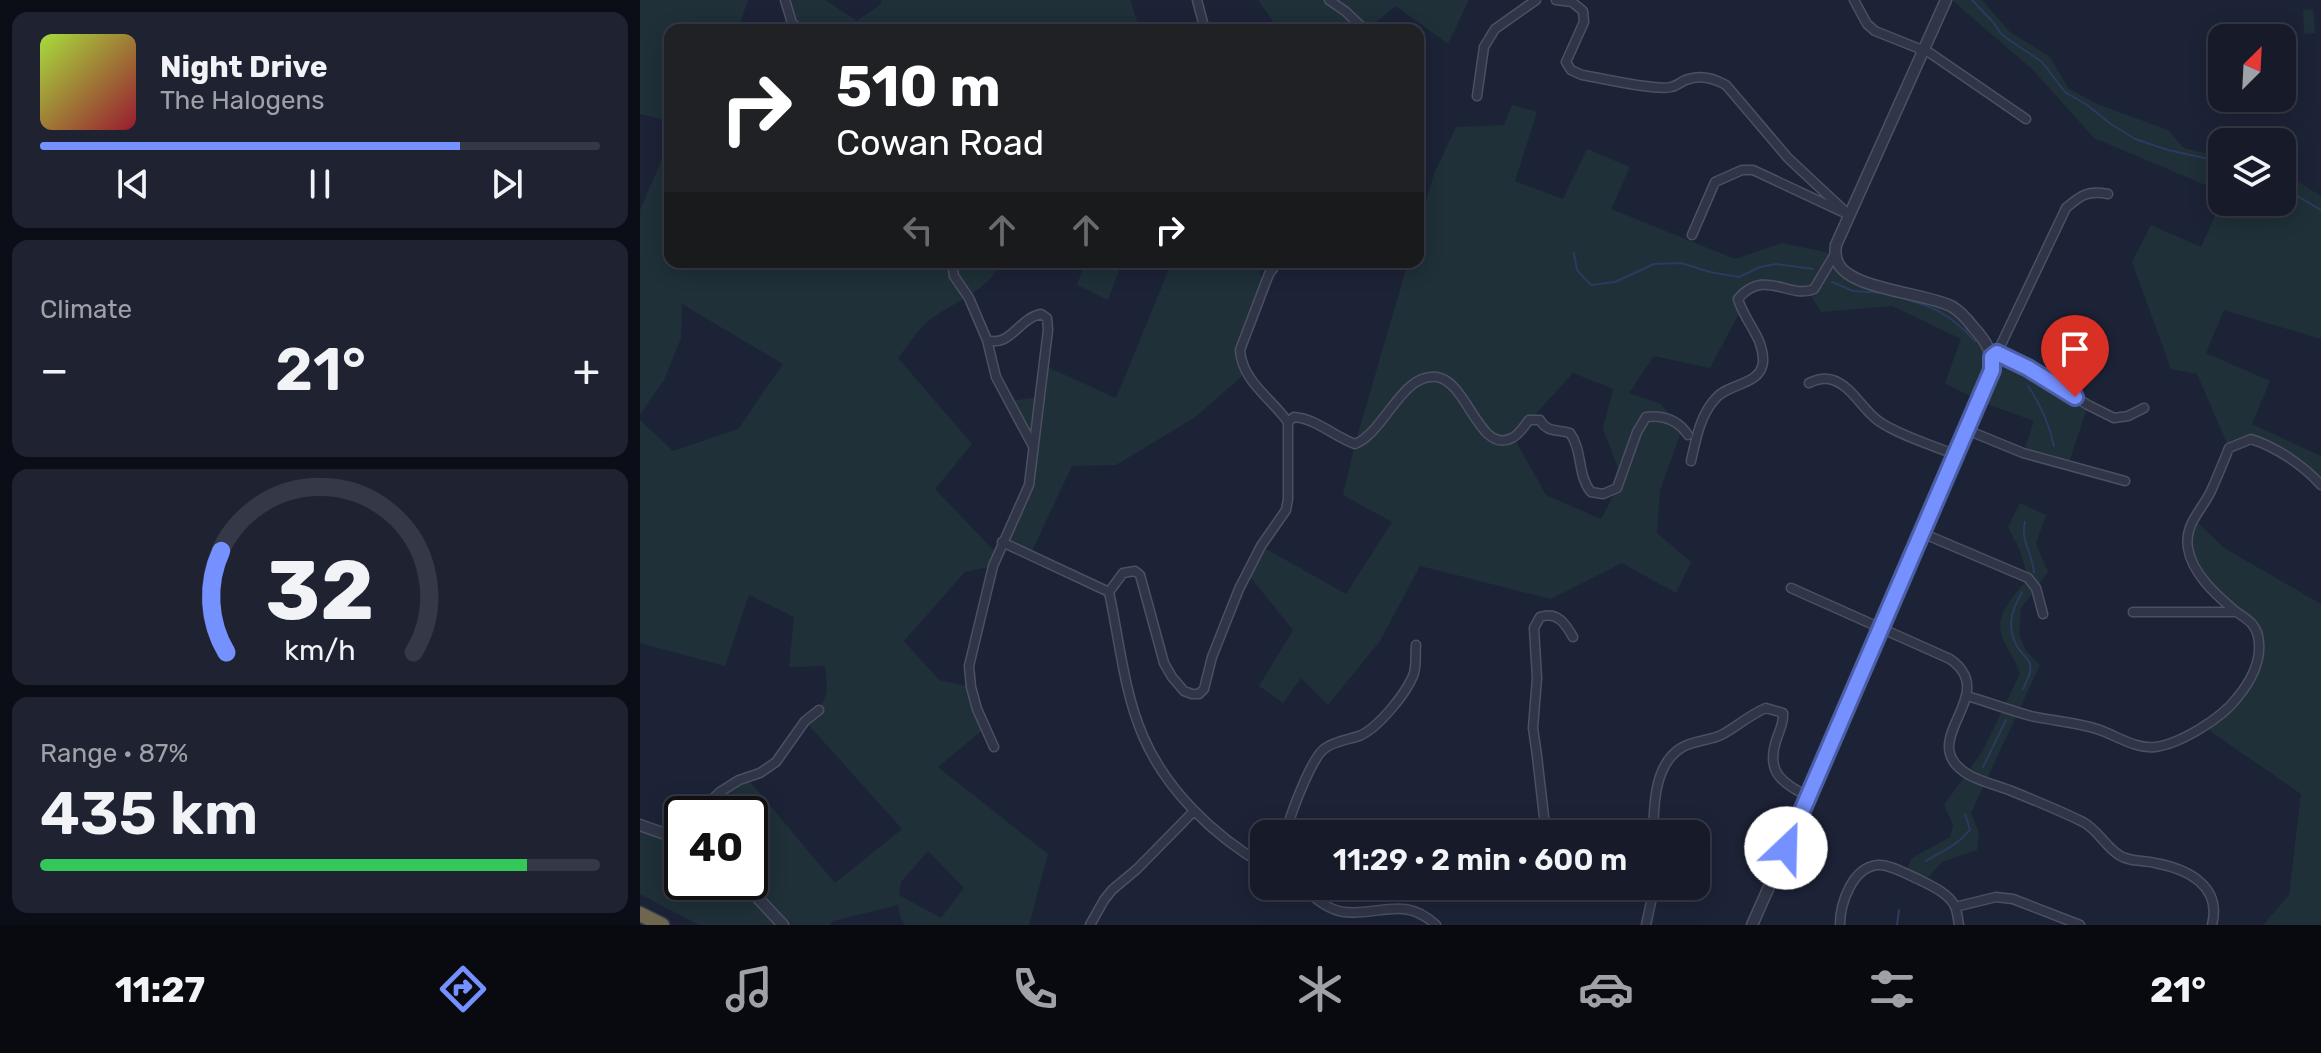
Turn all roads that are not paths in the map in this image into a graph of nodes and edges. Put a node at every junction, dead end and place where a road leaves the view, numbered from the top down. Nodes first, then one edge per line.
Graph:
1 (785, 0) edge
2 (1197, 0) edge
3 (1329, 0) edge
4 (1536, 0) edge
5 (1556, 0) edge
6 (1854, 0) edge
7 (1946, 0) edge
8 (793, 24) edge
9 (1203, 24) edge
10 (1359, 24) edge
11 (1922, 50) junction
12 (1477, 96) dead end
13 (2026, 119) dead end
14 (2108, 194) dead end
15 (1849, 215) junction
16 (1692, 235) dead end
17 (1835, 254) junction
18 (953, 268) edge
19 (1274, 268) edge
20 (987, 340) junction
21 (1995, 355) junction
22 (1809, 383) dead end
23 (2144, 408) dead end
24 (1288, 422) junction
25 (1967, 430) junction
26 (1688, 435) dead end
27 (1033, 447) junction
28 (1956, 455) junction
29 (1691, 461) dead end
30 (2125, 481) dead end
31 (2321, 485) edge
32 (1922, 533) junction
33 (1002, 542) junction
34 (1791, 588) dead end
35 (1109, 592) junction
36 (2133, 612) dead end
37 (2236, 612) junction
38 (2043, 614) dead end
39 (1881, 628) junction
40 (1573, 637) dead end
41 (1416, 645) dead end
42 (1967, 696) junction
43 (819, 710) dead end
44 (994, 747) dead end
45 (716, 796) edge
46 (1809, 797) junction
47 (1194, 811) junction
48 (1291, 820) edge
49 (1544, 820) edge
50 (1654, 820) edge
51 (640, 825) edge
52 (664, 832) edge
53 (1250, 855) edge
54 (760, 900) edge
55 (1320, 900) edge
56 (1651, 900) edge
57 (1955, 907) junction
58 (640, 914) edge
59 (662, 925) edge
60 (783, 925) edge
61 (1090, 925) edge
62 (1436, 925) edge
63 (1646, 925) edge
64 (1752, 925) edge
65 (1840, 925) edge
66 (1959, 925) edge
67 (2080, 925) edge
68 (2212, 925) edge

1 - 8 street
2 - 9 street
3 - 10 street
4 - 12 street
5 - 15 street
6 - 11 street
7 - 11 street
11 - 13 street
11 - 15 street
14 - 21 street
15 - 16 street
15 - 17 street
17 - 21 street
17 - 29 street
18 - 20 street
19 - 24 street
20 - 27 street
20 - 27 street
21 - 23 street
21 - 25 street
22 - 28 street
24 - 26 street
24 - 35 street
25 - 28 street
25 - 30 street
27 - 33 street
28 - 32 street
31 - 37 street
32 - 38 street
32 - 39 street
33 - 35 street
33 - 44 street
34 - 39 street
35 - 47 street
36 - 37 street
37 - 42 street
39 - 42 street
39 - 46 street
40 - 49 street
41 - 48 street
42 - 68 street
43 - 45 street
46 - 50 street
46 - 64 street
47 - 53 street
47 - 61 street
51 - 52 street
54 - 60 street
55 - 62 street
56 - 63 street
57 - 65 street
57 - 66 street
57 - 67 street
58 - 59 highway

